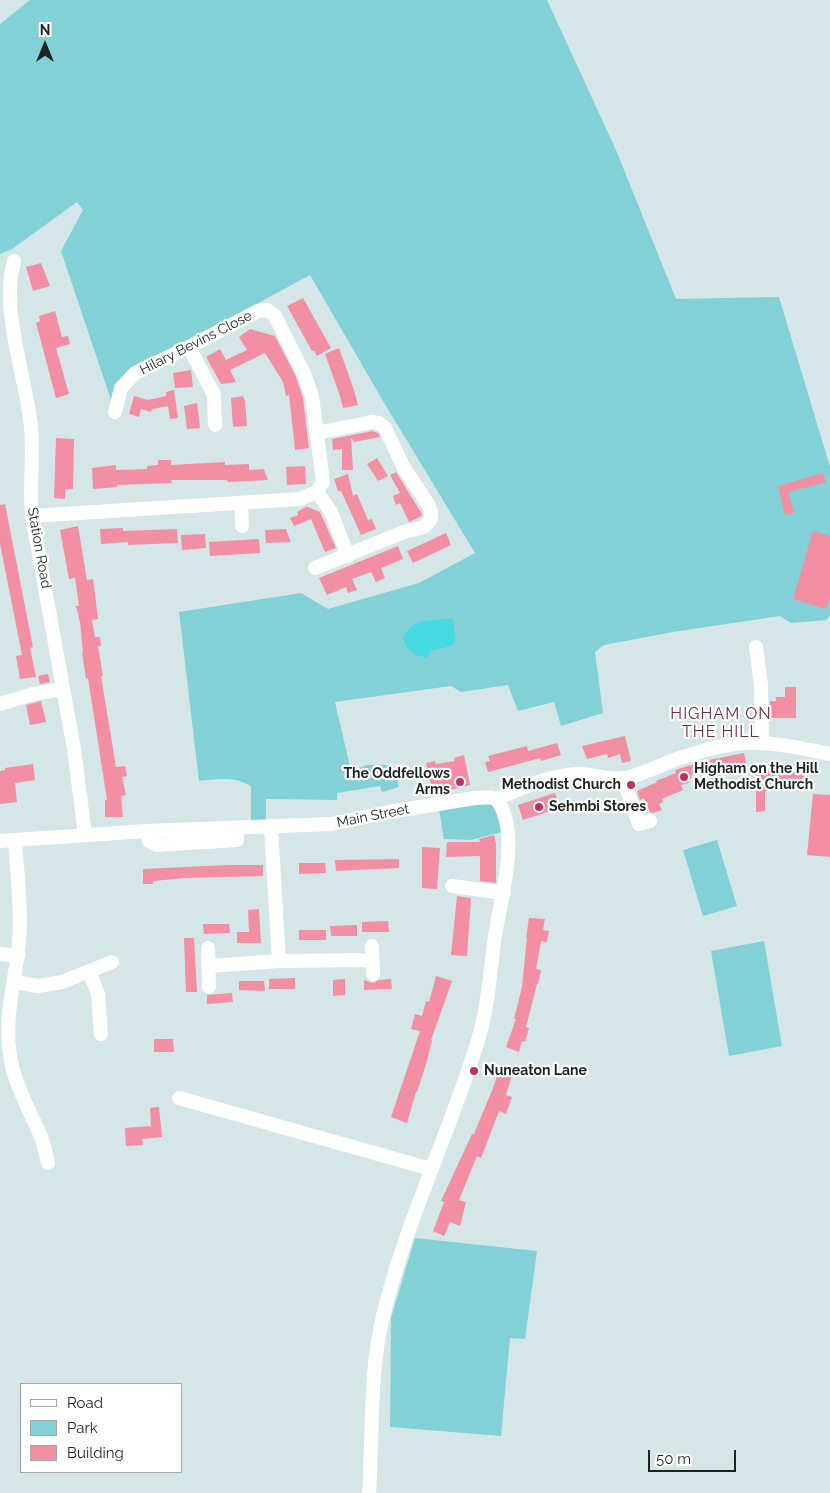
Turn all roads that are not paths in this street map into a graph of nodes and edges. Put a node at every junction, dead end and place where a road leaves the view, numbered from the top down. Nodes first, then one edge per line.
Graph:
1 (14, 262) dead end
2 (3, 310) edge
3 (189, 348) junction
4 (115, 412) dead end
5 (215, 425) dead end
6 (316, 432) junction
7 (316, 492) junction
8 (241, 504) junction
9 (32, 516) junction
10 (242, 526) dead end
11 (348, 556) junction
12 (315, 568) dead end
13 (756, 647) dead end
14 (63, 689) junction
15 (0, 704) edge
16 (762, 743) junction
17 (830, 754) edge
18 (622, 778) junction
19 (496, 799) junction
20 (650, 821) dead end
21 (271, 828) junction
22 (85, 835) junction
23 (15, 840) junction
24 (0, 841) edge
25 (452, 886) dead end
26 (504, 893) junction
27 (208, 948) dead end
28 (0, 954) edge
29 (18, 956) junction
30 (372, 960) dead end
31 (279, 961) junction
32 (112, 962) dead end
33 (209, 966) junction
34 (89, 972) junction
35 (14, 982) junction
36 (209, 987) dead end
37 (101, 1034) dead end
38 (178, 1098) dead end
39 (48, 1163) dead end
40 (431, 1169) junction
41 (369, 1493) edge

1 - 2 street, Station Road
2 - 9 street, Station Road
3 - 4 street, Hilary Bevins Close
3 - 5 street
3 - 6 street, Hilary Bevins Close
6 - 7 street, Hilary Bevins Close
6 - 11 street
7 - 8 street
7 - 11 street
8 - 9 street
8 - 10 street
9 - 14 street, Station Road
11 - 12 street
13 - 16 street
14 - 15 street
14 - 22 street, Station Road
16 - 17 street, Main Street
16 - 18 street, Main Street
18 - 19 street, Main Street
18 - 20 street
19 - 21 street, Main Street
19 - 26 street
21 - 22 street, Main Street
21 - 31 street
22 - 23 street, Main Street
23 - 24 street, Main Street
23 - 29 street
25 - 26 street
26 - 40 street
27 - 33 street
28 - 29 street
29 - 35 street
30 - 31 street
31 - 33 street
32 - 34 street
33 - 36 street
34 - 35 street
34 - 37 street
35 - 39 street
38 - 40 street
40 - 41 street

